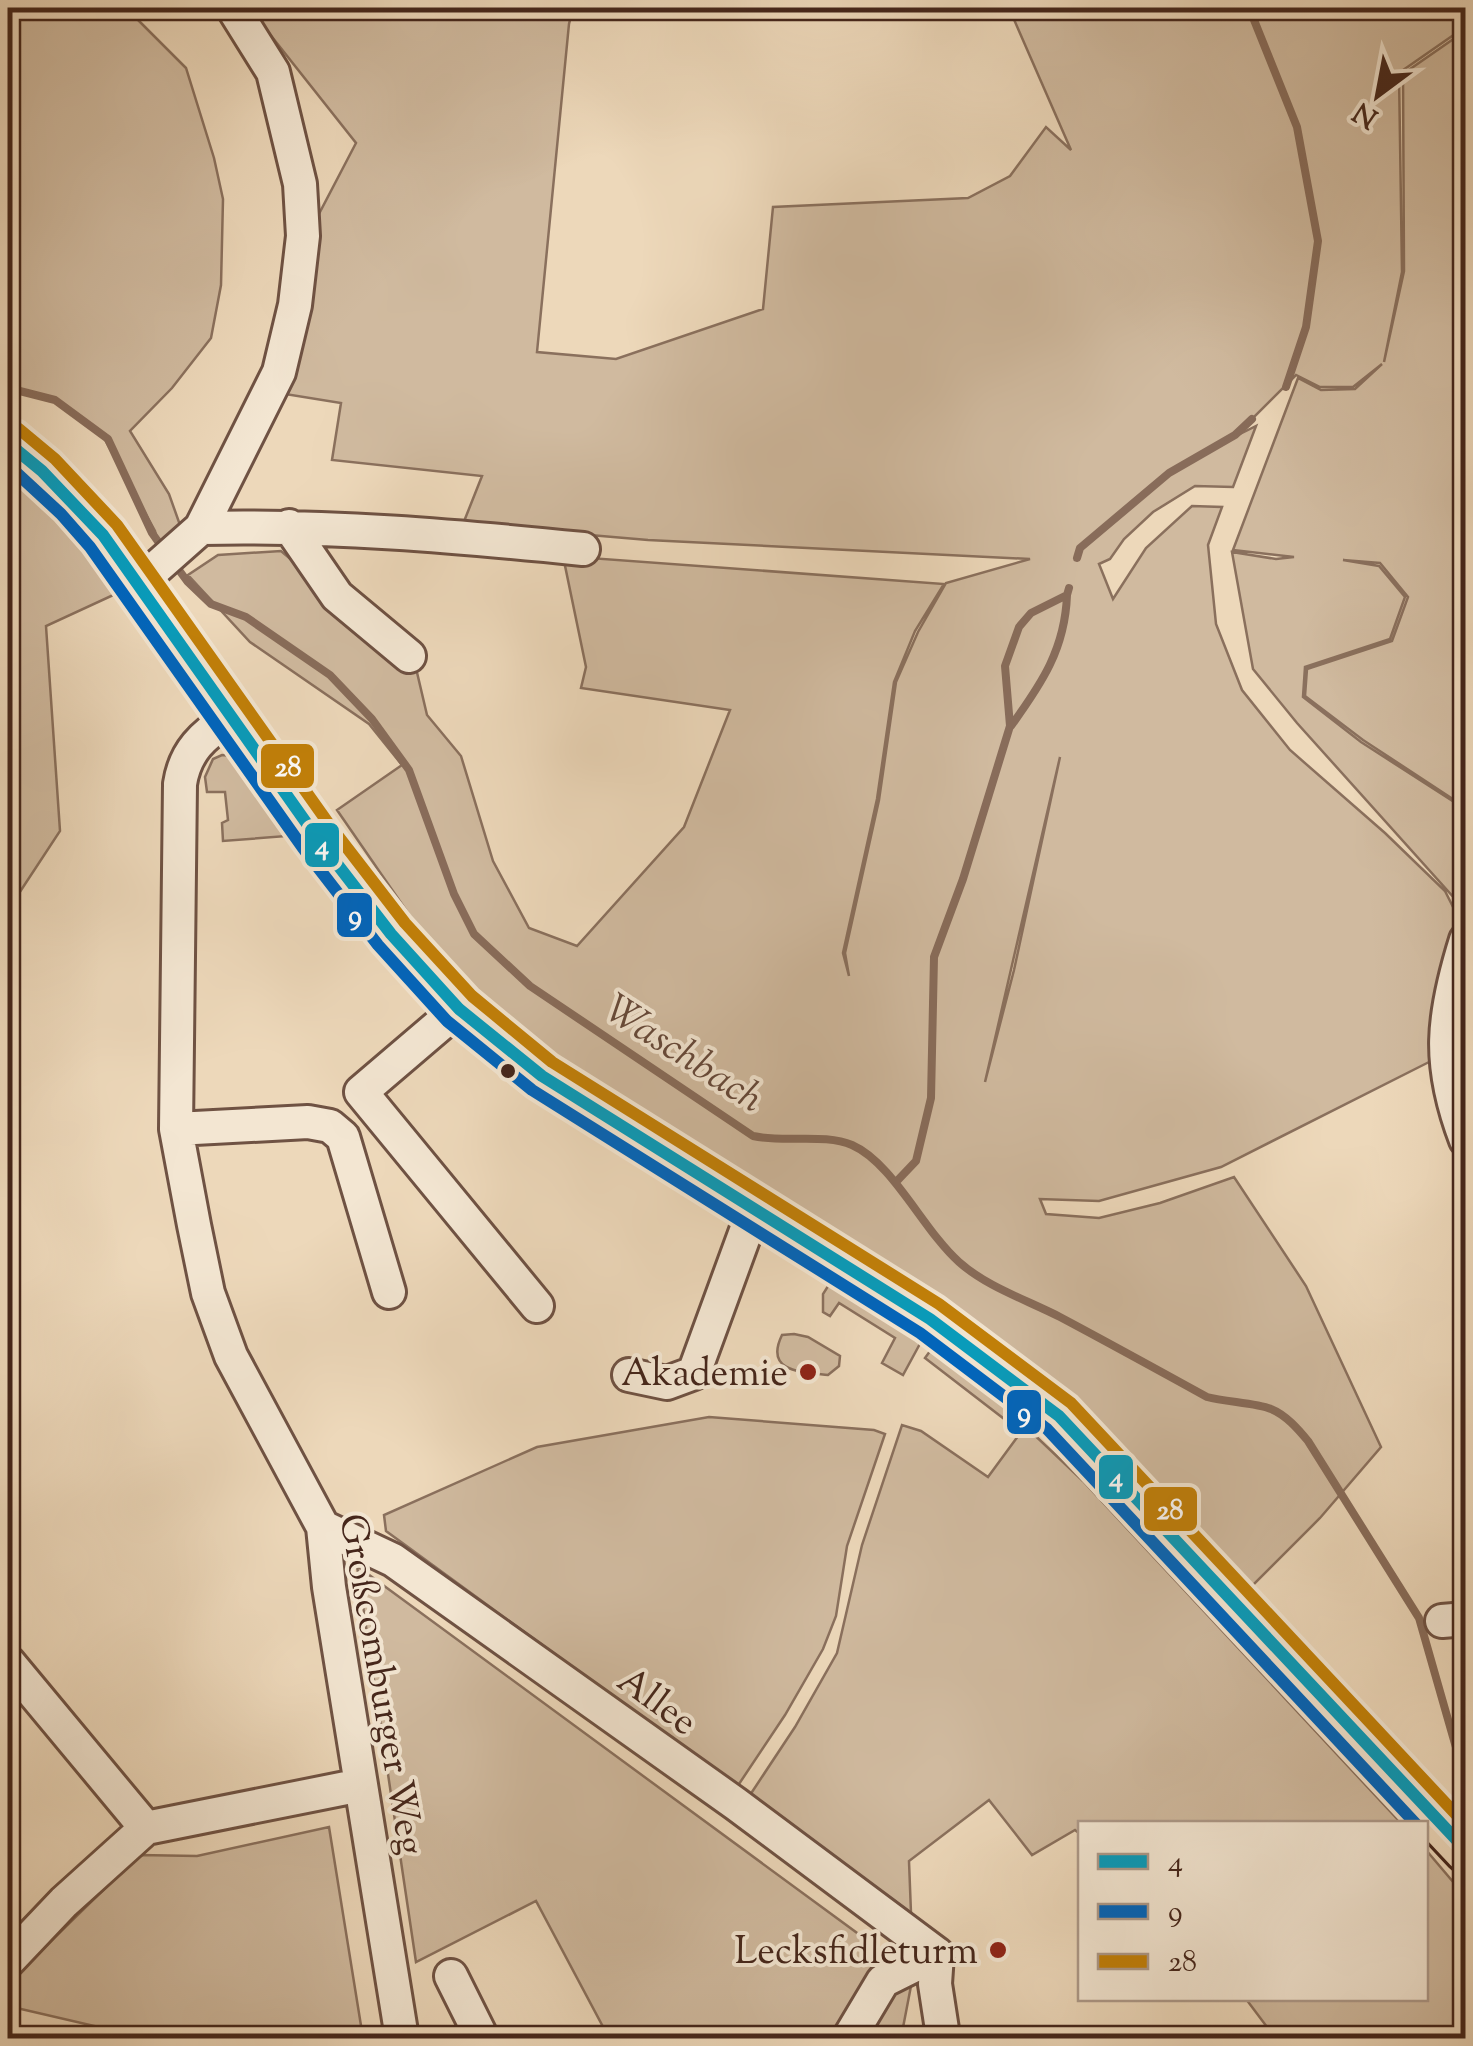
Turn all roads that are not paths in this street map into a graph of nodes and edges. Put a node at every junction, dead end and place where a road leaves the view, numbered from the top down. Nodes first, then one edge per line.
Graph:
1 (233, 8) edge
2 (8, 443) edge
3 (290, 526) junction
4 (201, 528) junction
5 (582, 549) dead end
6 (140, 582) junction
7 (409, 656) dead end
8 (230, 717) junction
9 (1466, 940) edge
10 (458, 1010) junction
11 (176, 1129) junction
12 (1466, 1140) edge
13 (754, 1210) junction
14 (388, 1292) dead end
15 (537, 1306) dead end
16 (629, 1374) dead end
17 (323, 1527) junction
18 (8, 1662) edge
19 (361, 1785) junction
20 (146, 1828) junction
21 (1466, 1851) edge
22 (937, 1954) junction
23 (8, 1961) edge
24 (451, 1976) dead end
25 (943, 2036) dead end
26 (402, 2038) edge
27 (482, 2038) edge
28 (849, 2038) edge

1 - 4 street
2 - 6 main road
3 - 4 street
3 - 5 street
3 - 7 street
4 - 6 street
6 - 8 main road
8 - 10 main road
8 - 11 street, Großcomburger Weg
9 - 12 street
10 - 13 main road
10 - 15 street
11 - 14 street
11 - 17 street, Großcomburger Weg
13 - 16 street
13 - 21 main road
17 - 19 street, Großcomburger Weg
17 - 22 street, Allee
18 - 20 street
19 - 20 street
19 - 26 street, Großcomburger Weg
20 - 23 street
22 - 25 street
22 - 28 street
24 - 27 street

